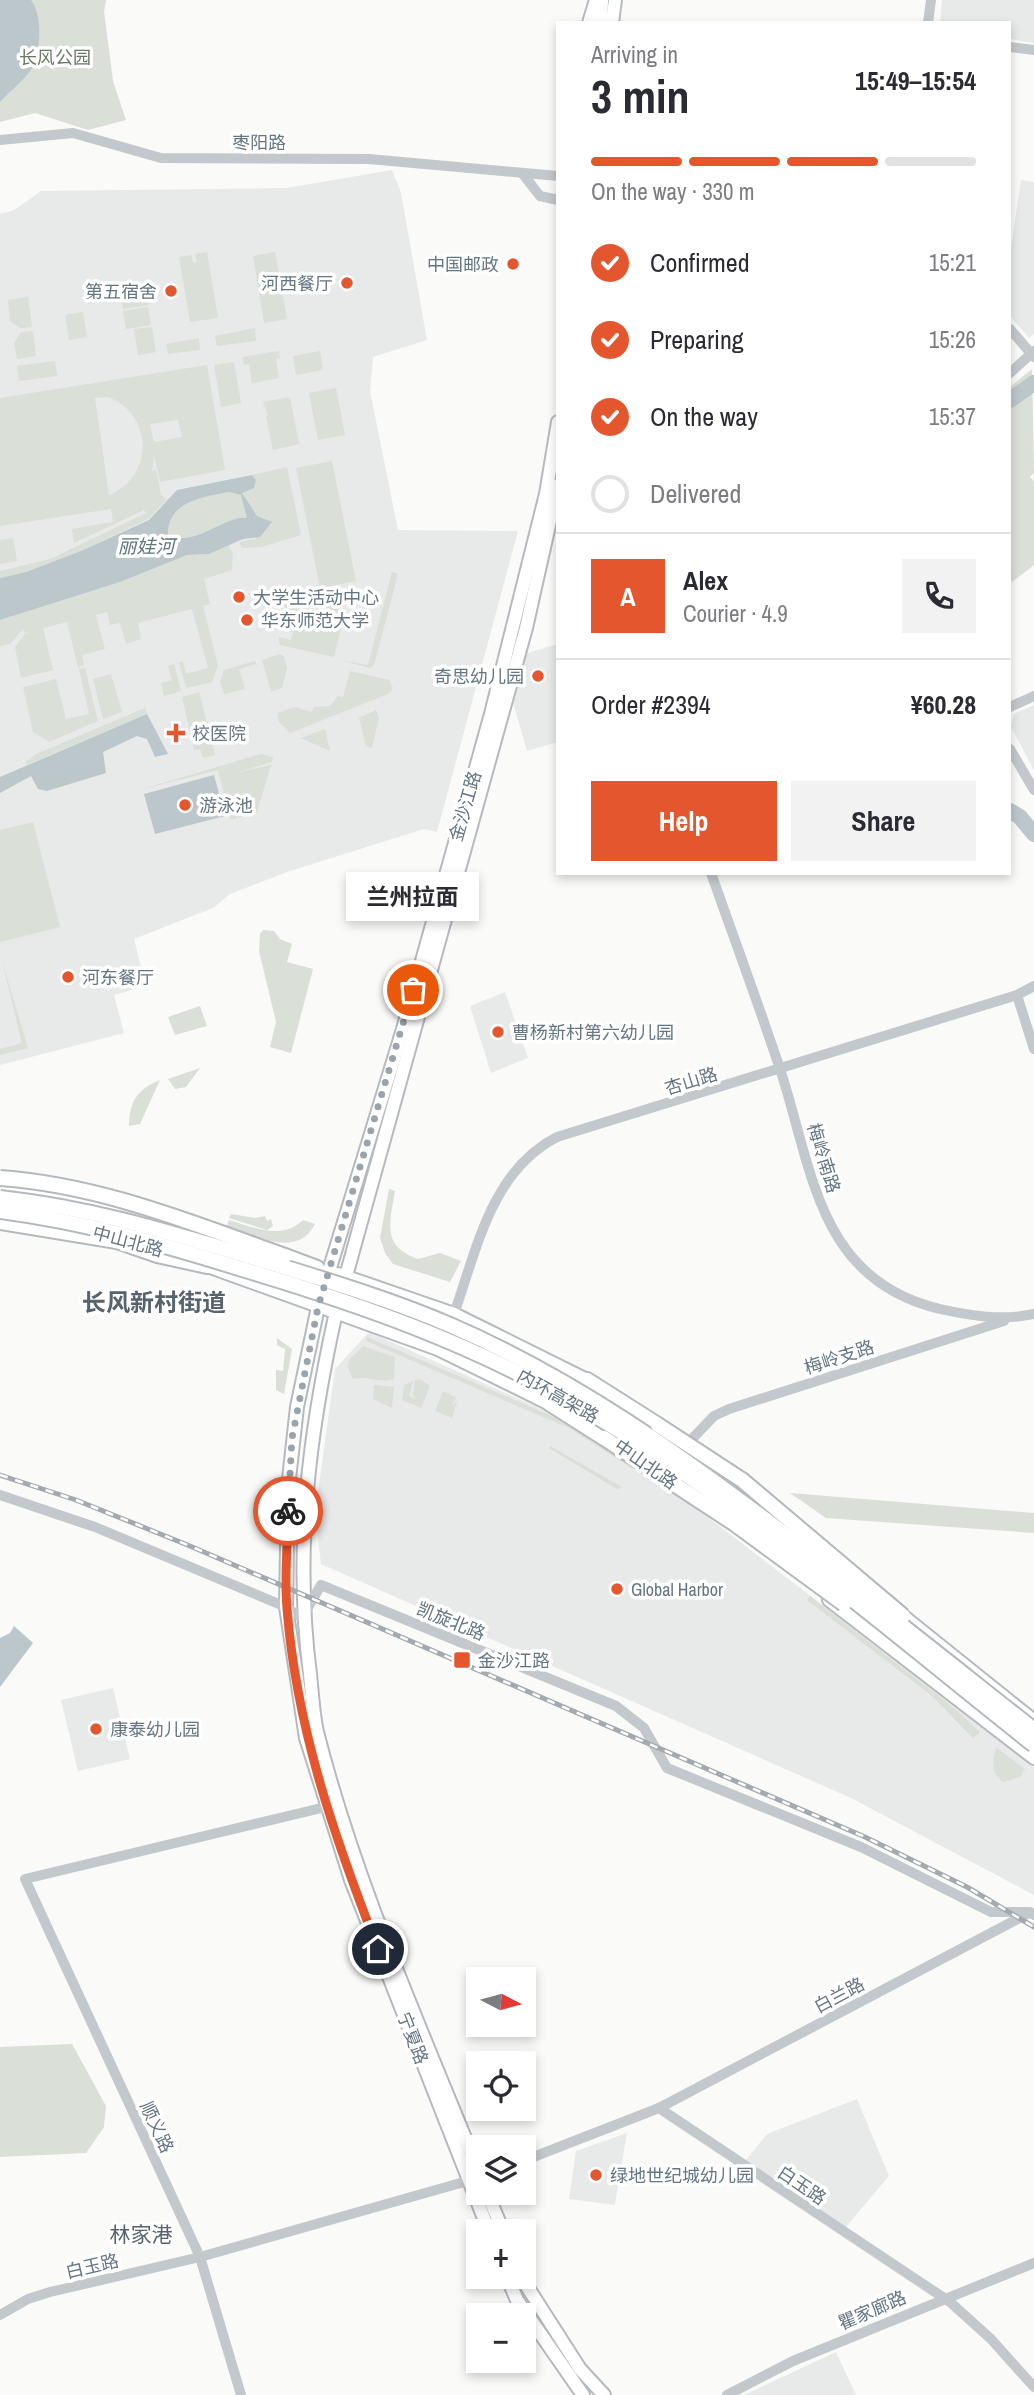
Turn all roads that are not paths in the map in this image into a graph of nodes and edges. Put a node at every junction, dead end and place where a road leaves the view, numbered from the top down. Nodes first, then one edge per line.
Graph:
1 (596, 0) edge
2 (602, 0) edge
3 (615, 0) edge
4 (931, 0) edge
5 (590, 21) edge
6 (601, 21) edge
7 (612, 21) edge
8 (928, 21) edge
9 (1011, 47) edge
10 (1034, 50) edge
11 (0, 140) edge
12 (522, 172) junction
13 (556, 176) edge
14 (556, 200) edge
15 (1011, 329) edge
16 (1033, 354) edge
17 (1011, 372) edge
18 (556, 469) edge
19 (555, 493) edge
20 (1034, 696) edge
21 (1011, 707) edge
22 (1011, 751) edge
23 (1034, 790) edge
24 (712, 875) edge
25 (1034, 986) edge
26 (1017, 995) junction
27 (1034, 1049) edge
28 (780, 1069) junction
29 (0, 1178) edge
30 (0, 1189) edge
31 (42, 1194) junction
32 (0, 1198) edge
33 (0, 1211) edge
34 (0, 1217) edge
35 (0, 1222) edge
36 (207, 1266) junction
37 (323, 1269) junction
38 (346, 1277) junction
39 (318, 1307) junction
40 (336, 1312) junction
41 (454, 1314) junction
42 (1034, 1314) edge
43 (1006, 1320) junction
44 (587, 1380) junction
45 (549, 1403) junction
46 (691, 1440) junction
47 (0, 1495) edge
48 (885, 1602) junction
49 (286, 1607) junction
50 (302, 1618) junction
51 (882, 1626) junction
52 (962, 1672) junction
53 (1034, 1721) edge
54 (1034, 1730) edge
55 (1034, 1745) edge
56 (1034, 1758) edge
57 (334, 1805) junction
58 (1033, 1913) edge
59 (659, 2108) junction
60 (466, 2140) edge
61 (536, 2156) edge
62 (466, 2163) edge
63 (466, 2182) edge
64 (200, 2257) junction
65 (1034, 2263) edge
66 (512, 2289) edge
67 (529, 2289) edge
68 (943, 2298) junction
69 (0, 2315) edge
70 (1034, 2387) edge
71 (242, 2395) edge
72 (583, 2395) edge
73 (604, 2395) edge
74 (727, 2395) edge

1 - 5 main road
2 - 6 main road
3 - 7 main road
4 - 8 street
9 - 10 street
11 - 12 street, 枣阳路
12 - 13 street, 枣阳路
12 - 14 street
15 - 16 street
16 - 17 street
18 - 19 main road, 金沙江路
19 - 37 main road, 金沙江路
19 - 38 main road, 金沙江路
20 - 21 street
22 - 23 street
24 - 28 street, 梅岭南路
25 - 26 street, 杏山路
26 - 27 street
26 - 28 street, 杏山路
28 - 41 street, 杏山路
28 - 43 street, 梅岭南路
29 - 31 main road, 中山北路
29 - 37 highway, bridge
30 - 31 main road, 中山北路
31 - 37 main road, 中山北路
32 - 52 highway, 内环高架路, bridge
33 - 51 highway, 内环高架路, bridge
34 - 36 main road, 中山北路
35 - 36 highway
36 - 39 main road, 中山北路
37 - 38 main road, 中山北路
37 - 39 main road, 金沙江路
38 - 40 main road, 金沙江路
38 - 41 main road, 中山北路
39 - 40 main road, 中山北路
39 - 49 main road, 宁夏路
40 - 45 main road, 中山北路
40 - 50 main road, 宁夏路
41 - 44 main road, 中山北路
42 - 43 street, 梅岭南路
43 - 46 street, 梅岭支路
44 - 46 main road, 中山北路
44 - 48 main road, 中山北路
44 - 52 highway, bridge
45 - 51 highway, bridge
45 - 56 main road, 中山北路
46 - 48 main road, 中山北路
47 - 49 street
48 - 53 main road, 中山北路
49 - 50 street
49 - 57 main road, 宁夏路
50 - 57 main road, 宁夏路
50 - 58 street, 凯旋北路
51 - 55 highway, 内环高架路, bridge
52 - 54 highway, 内环高架路, bridge
57 - 60 main road, 宁夏路
57 - 62 main road, 宁夏路
57 - 64 street, 顺义路
58 - 59 street, 白兰路
59 - 61 street
59 - 68 street, 白玉路
63 - 64 street, 白玉路
64 - 69 street, 白玉路
64 - 71 street, 顺义路
65 - 68 street, 瞿家廊路
66 - 72 main road
67 - 73 main road
68 - 70 street, 白玉路
68 - 74 street, 瞿家廊路

